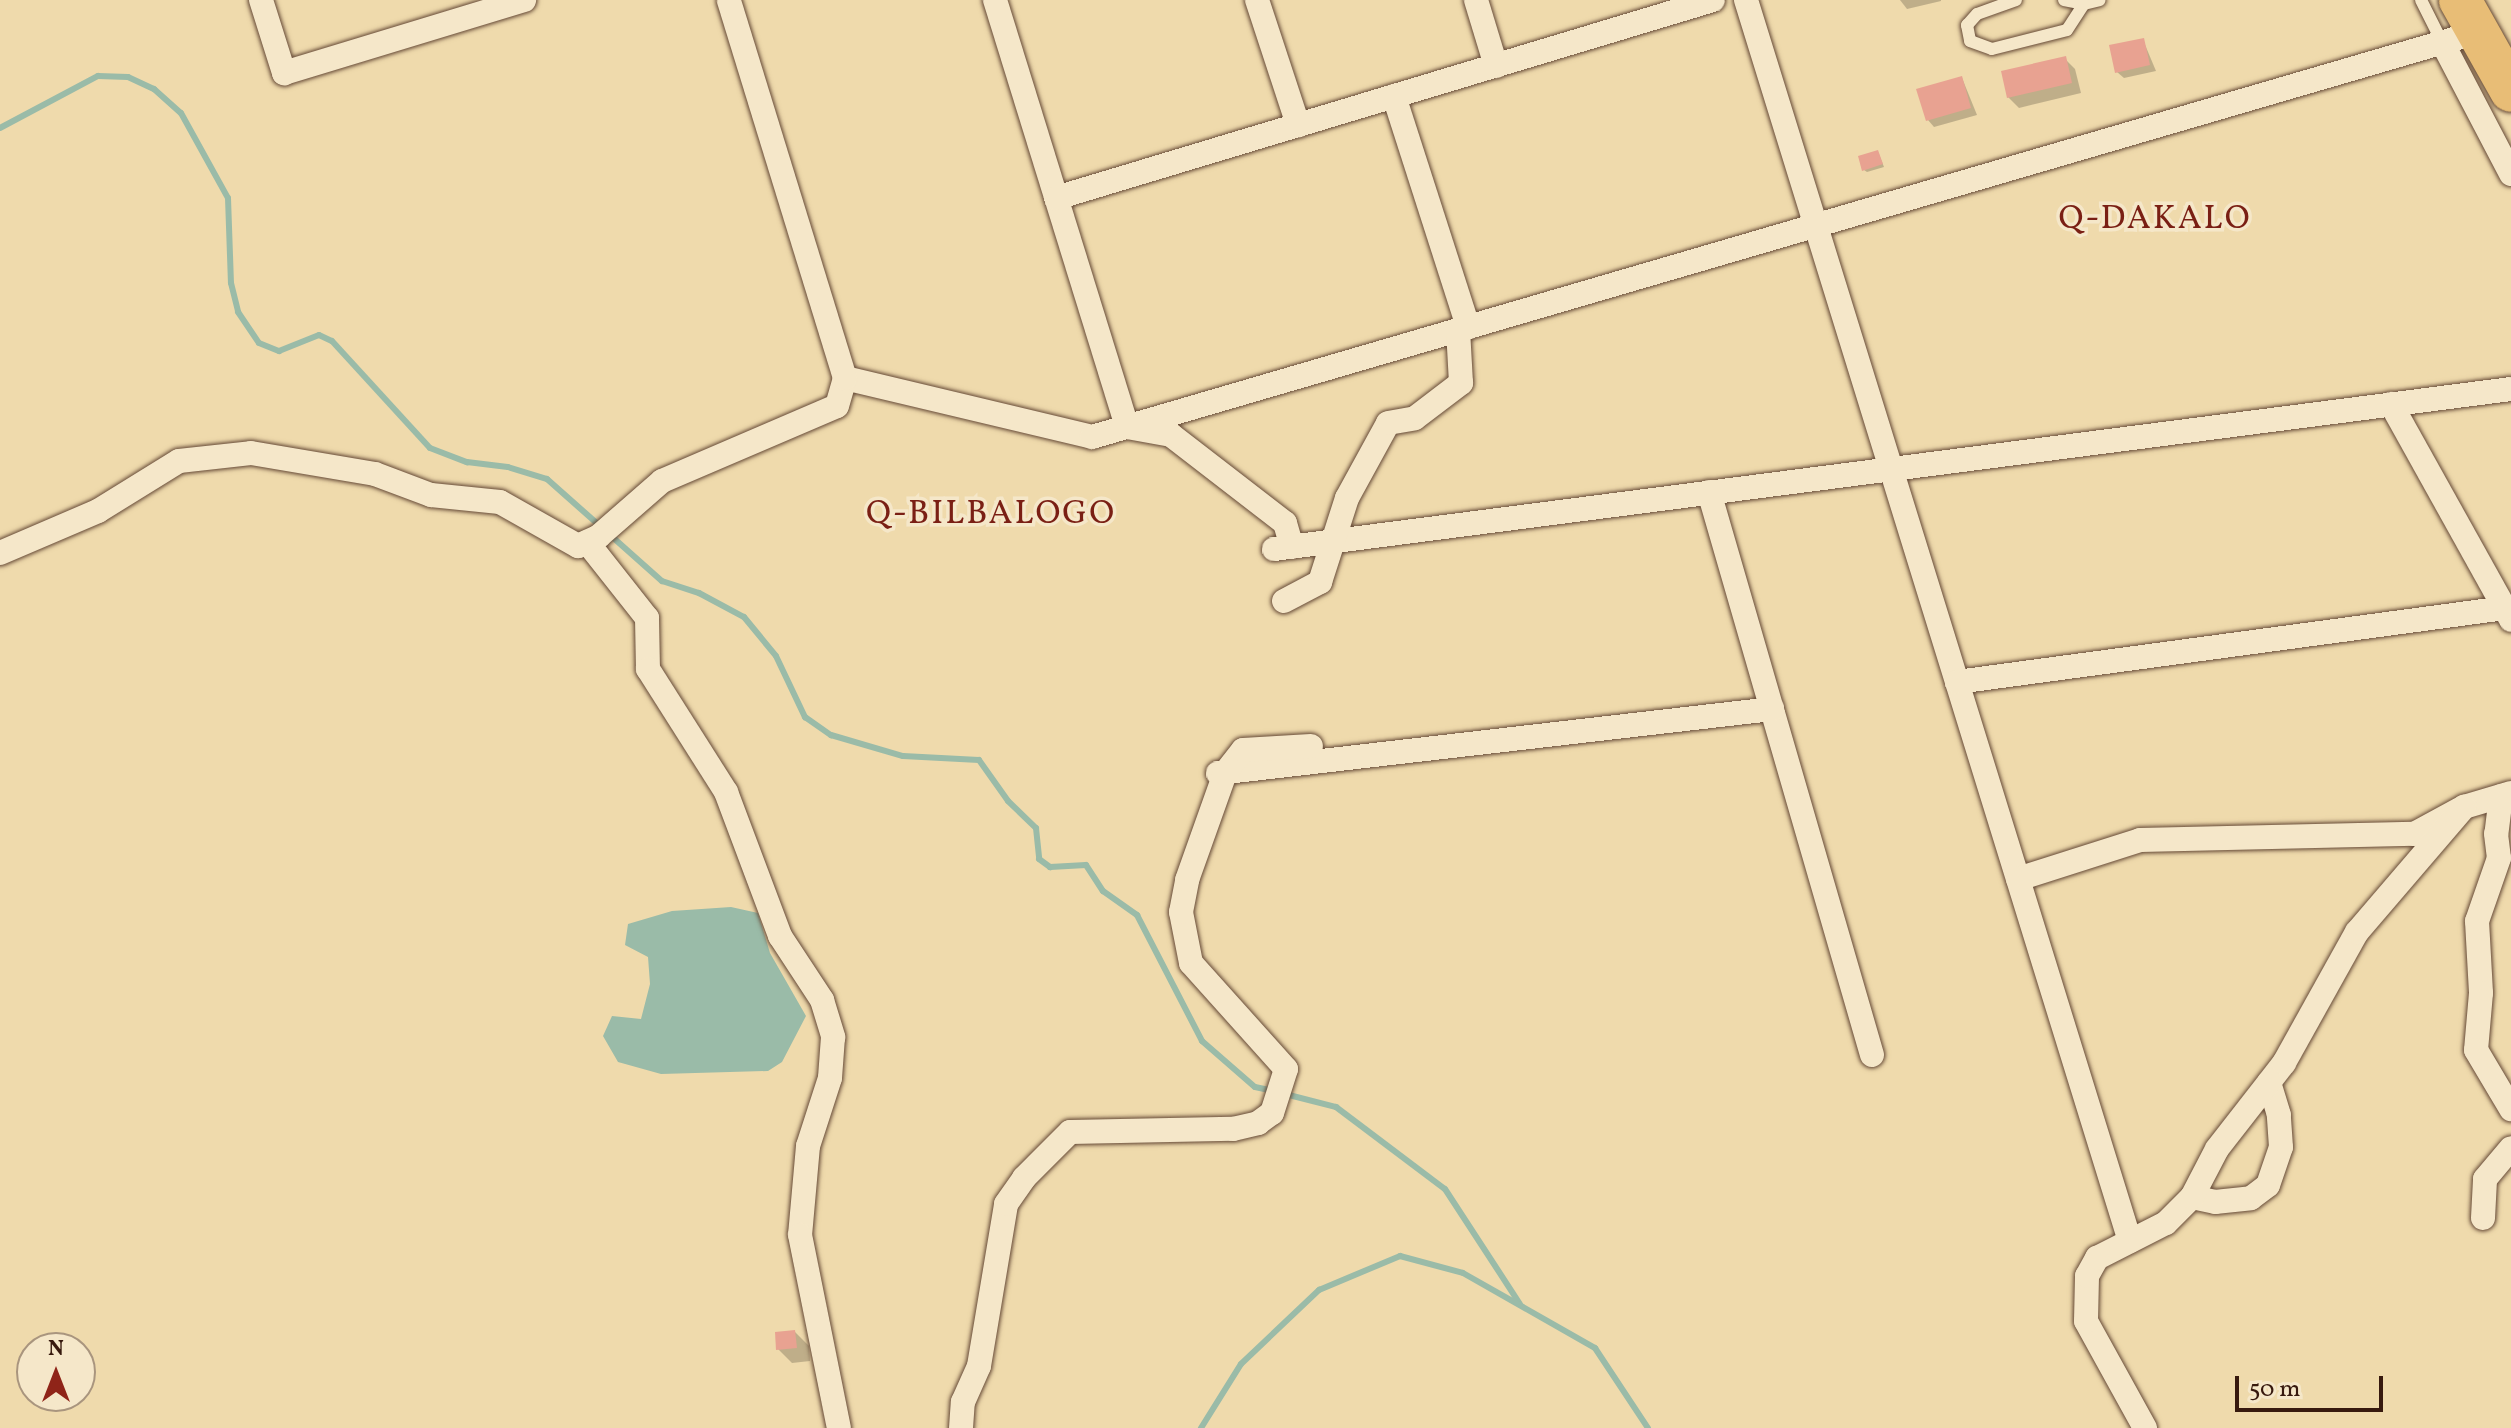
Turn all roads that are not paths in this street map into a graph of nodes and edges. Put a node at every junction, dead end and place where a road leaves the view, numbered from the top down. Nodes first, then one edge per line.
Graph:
1 (261, 0) edge
2 (524, 0) edge
3 (729, 0) edge
4 (995, 0) edge
5 (1257, 0) edge
6 (1476, 0) edge
7 (1713, 0) edge
8 (1746, 0) edge
9 (2016, 0) edge
10 (2064, 0) edge
11 (2100, 0) edge
12 (2421, 0) edge
13 (2084, 4) junction
14 (2466, 17) edge
15 (1496, 66) junction
16 (2511, 91) edge
17 (1394, 96) junction
18 (1298, 125) junction
19 (2511, 174) edge
20 (1056, 198) junction
21 (1816, 225) junction
22 (1463, 329) junction
23 (845, 378) junction
24 (2511, 389) edge
25 (2391, 404) junction
26 (1127, 427) junction
27 (1891, 469) junction
28 (1709, 492) junction
29 (600, 533) junction
30 (1336, 541) junction
31 (0, 553) edge
32 (1284, 601) dead end
33 (2508, 614) edge
34 (1957, 682) junction
35 (1772, 709) junction
36 (1311, 746) dead end
37 (1220, 773) junction
38 (2506, 794) edge
39 (2464, 807) junction
40 (2018, 879) junction
41 (1872, 1055) dead end
42 (2269, 1082) junction
43 (2511, 1109) edge
44 (2511, 1148) edge
45 (2192, 1197) junction
46 (2483, 1218) dead end
47 (2130, 1241) junction
48 (839, 1428) edge
49 (961, 1428) edge
50 (2145, 1428) edge

1 - 2 street
3 - 23 street
4 - 20 street
5 - 18 street
6 - 15 street
7 - 15 street
8 - 21 street
9 - 13 lane
10 - 13 lane
11 - 13 lane
12 - 14 lane
14 - 16 highway
14 - 19 street
14 - 21 street
15 - 17 street
17 - 18 street
17 - 22 street
18 - 20 street
20 - 26 street
21 - 22 street
21 - 27 street
22 - 26 street
22 - 30 street
23 - 26 street
23 - 29 street
24 - 25 street
25 - 27 street
25 - 33 street
26 - 30 street
27 - 28 street
27 - 34 street
28 - 30 street
28 - 35 street
29 - 31 street
29 - 48 street
30 - 32 street
33 - 34 street
34 - 40 street
35 - 37 street
35 - 41 street
36 - 37 street
37 - 49 street
38 - 39 street
38 - 43 street
39 - 40 street
39 - 42 street
40 - 47 street
42 - 45 street
42 - 45 street
44 - 46 street
45 - 47 street
47 - 50 street

